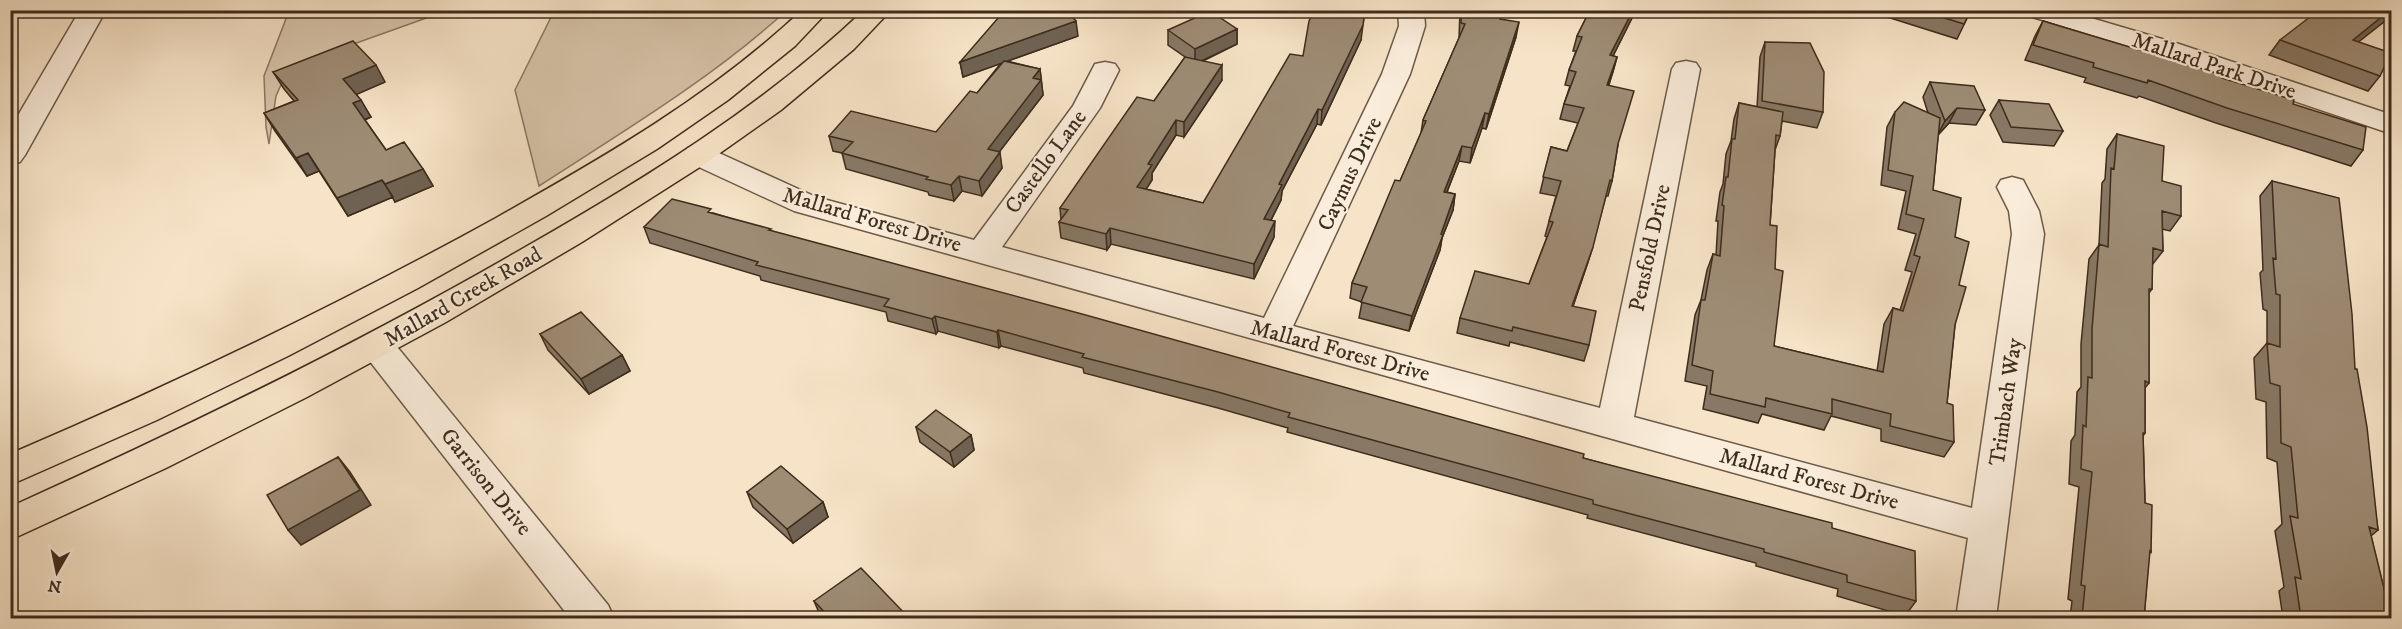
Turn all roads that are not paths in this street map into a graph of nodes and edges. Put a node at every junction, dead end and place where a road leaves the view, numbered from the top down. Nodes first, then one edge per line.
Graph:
1 (93, 10) edge
2 (817, 10) edge
3 (879, 10) edge
4 (1411, 10) edge
5 (2035, 10) edge
6 (1686, 69) dead end
7 (1105, 70) dead end
8 (2391, 125) edge
9 (12, 149) edge
10 (698, 155) junction
11 (2012, 187) dead end
12 (982, 252) junction
13 (1273, 333) junction
14 (377, 346) junction
15 (1614, 426) junction
16 (10, 470) edge
17 (10, 524) edge
18 (1988, 528) junction
19 (594, 618) edge
20 (1976, 618) edge

1 - 9 street
2 - 16 main road, Mallard Creek Road
3 - 10 main road, Mallard Creek Road
4 - 13 street, Caymus Drive
5 - 8 street, Mallard Park Drive
6 - 15 street, Pensfold Drive
7 - 12 street, Castello Lane
10 - 12 street, Mallard Forest Drive
10 - 14 main road, Mallard Creek Road
11 - 18 street, Trimbach Way
12 - 13 street, Mallard Forest Drive
13 - 15 street, Mallard Forest Drive
14 - 17 main road, Mallard Creek Road
14 - 19 street, Garrison Drive
15 - 18 street, Mallard Forest Drive
18 - 20 street, Trimbach Way

